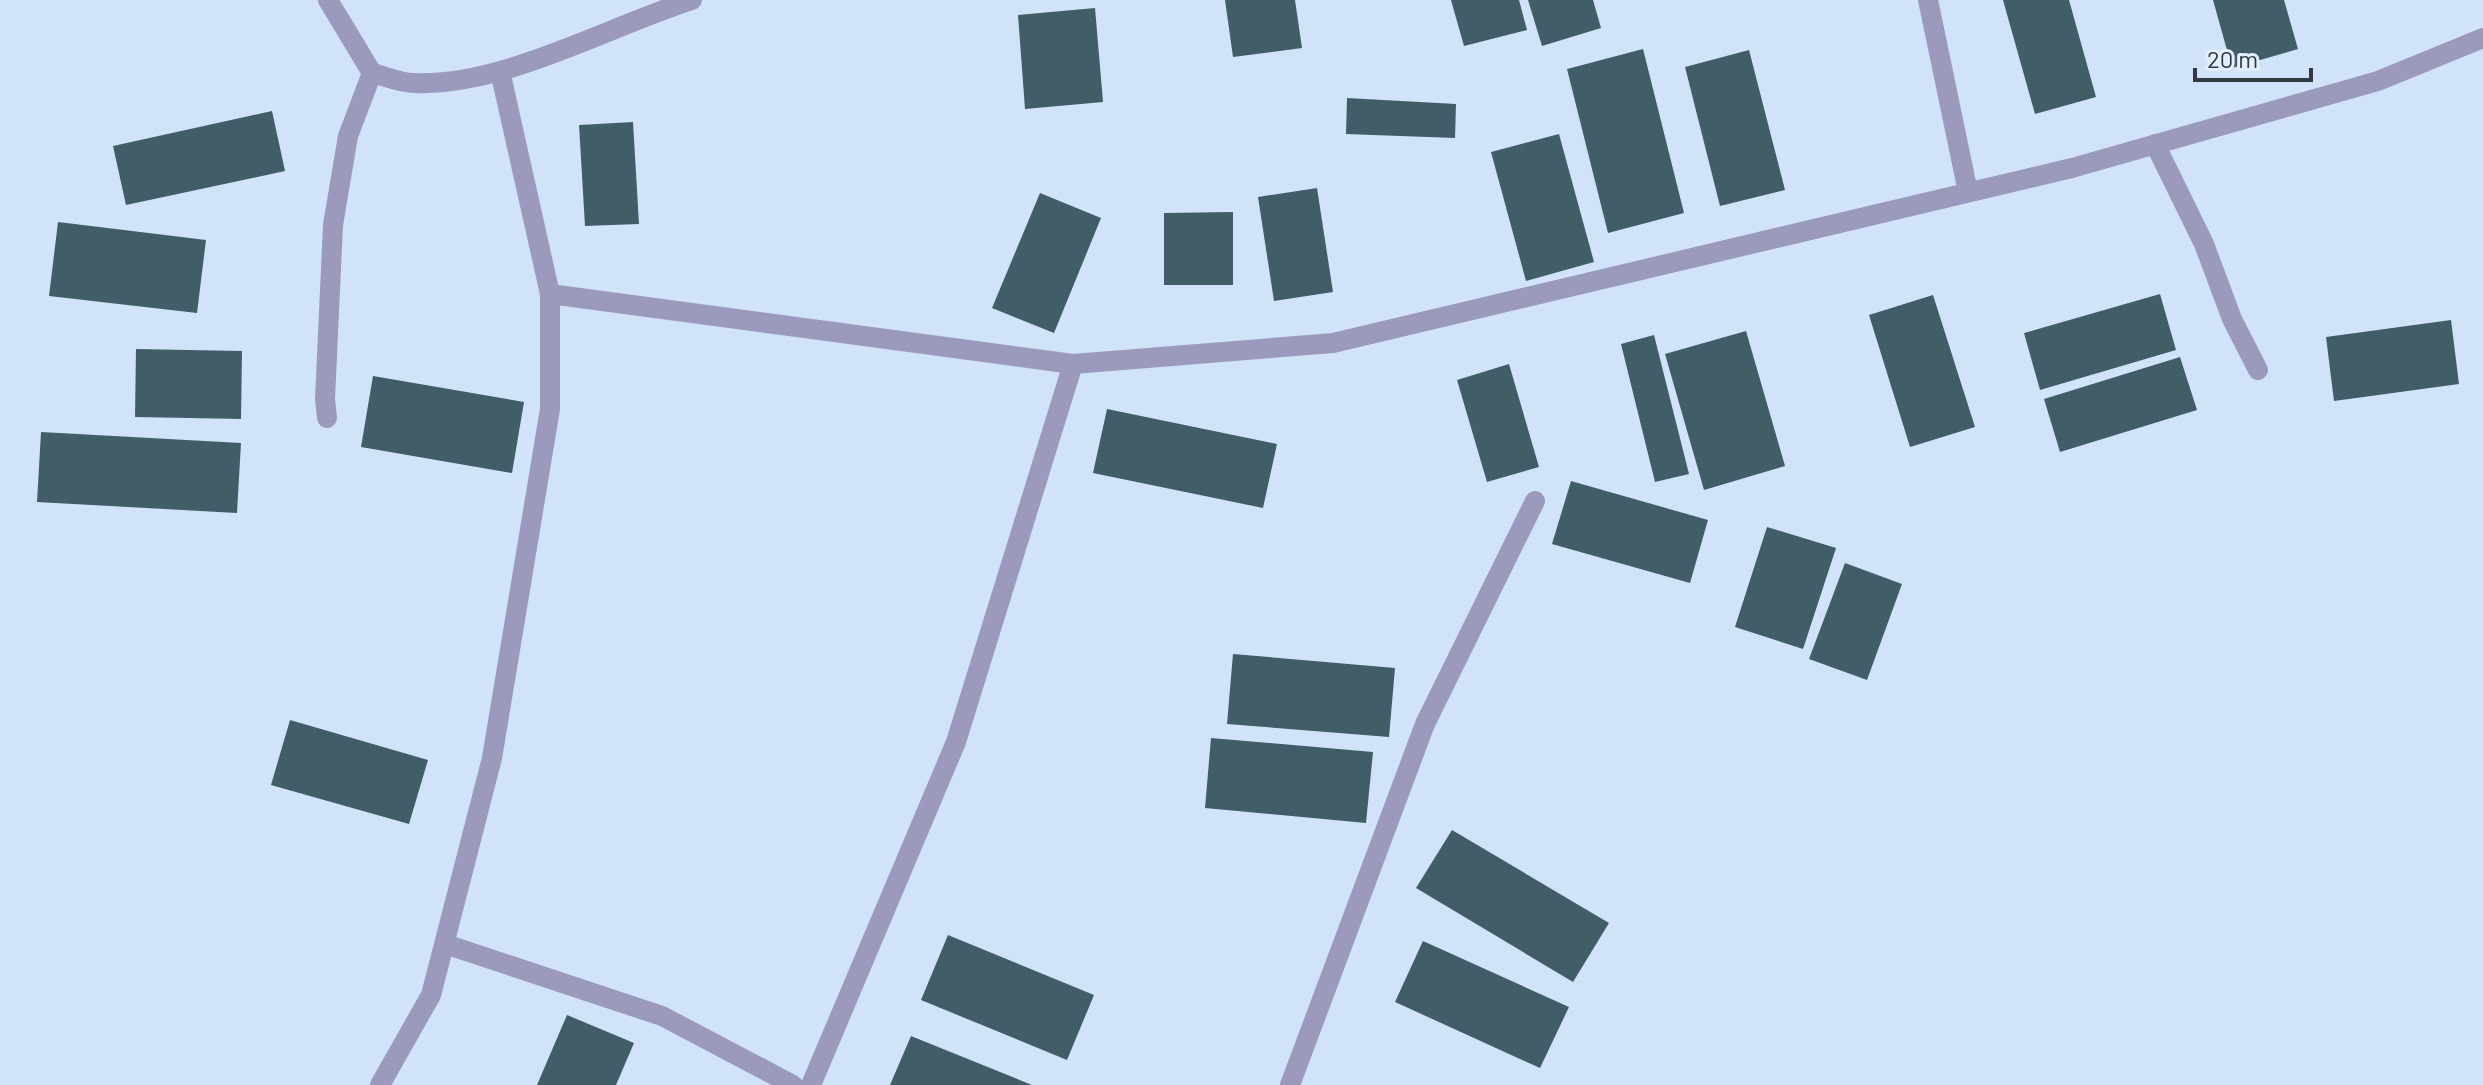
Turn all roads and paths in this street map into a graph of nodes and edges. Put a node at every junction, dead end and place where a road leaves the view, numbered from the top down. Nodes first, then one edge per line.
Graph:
1 (328, 0) edge
2 (692, 0) edge
3 (1928, 0) edge
4 (2483, 38) edge
5 (500, 71) junction
6 (372, 73) junction
7 (2155, 144) junction
8 (1968, 192) junction
9 (550, 294) junction
10 (1073, 364) junction
11 (2258, 370) dead end
12 (327, 418) dead end
13 (1535, 501) dead end
14 (445, 944) junction
15 (380, 1085) edge
16 (793, 1085) edge
17 (811, 1085) edge
18 (1290, 1085) edge

1 - 6 street
2 - 5 street
3 - 8 street
4 - 7 street
5 - 6 street
5 - 9 street
6 - 12 street
7 - 8 street
7 - 11 street
8 - 10 street
9 - 10 street
9 - 14 street
10 - 17 street
13 - 18 street
14 - 15 street
14 - 16 street

